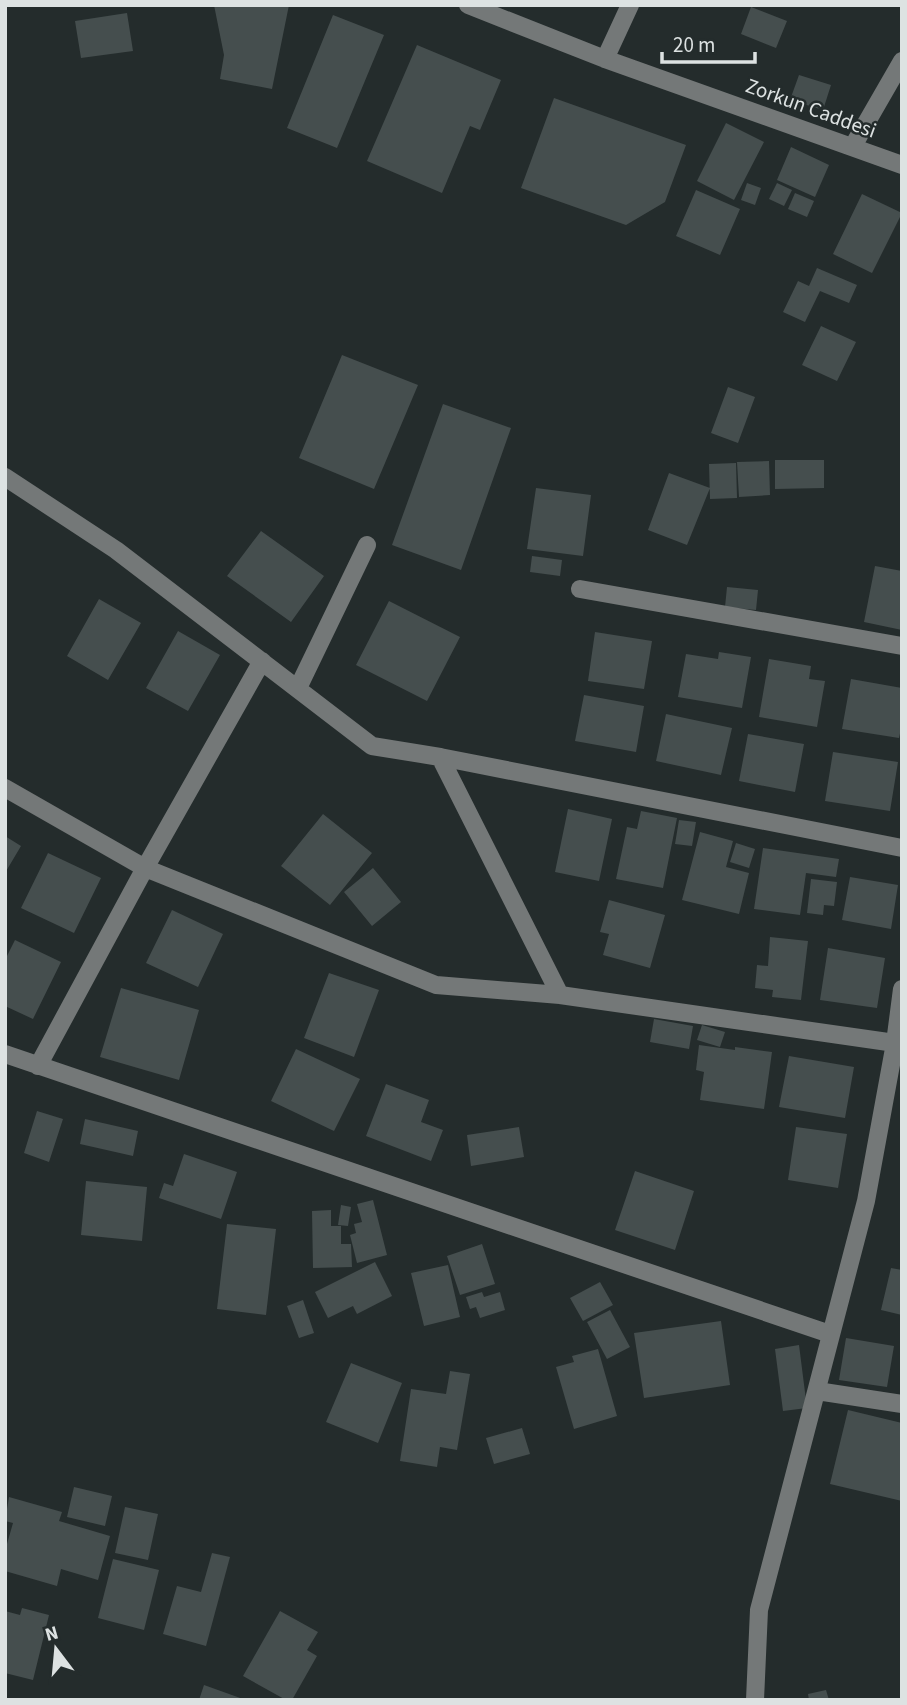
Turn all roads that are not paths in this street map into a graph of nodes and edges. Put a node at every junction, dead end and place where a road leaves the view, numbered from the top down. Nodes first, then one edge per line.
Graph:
1 (468, 5) edge
2 (630, 5) edge
3 (605, 59) junction
4 (902, 61) edge
5 (853, 146) junction
6 (902, 165) edge
7 (5, 477) edge
8 (367, 545) dead end
9 (580, 589) dead end
10 (902, 646) edge
11 (262, 661) junction
12 (298, 688) junction
13 (440, 757) junction
14 (5, 788) edge
15 (902, 848) edge
16 (145, 868) junction
17 (902, 989) edge
18 (560, 995) junction
19 (895, 1043) junction
20 (5, 1054) edge
21 (38, 1066) junction
22 (830, 1334) junction
23 (817, 1391) junction
24 (902, 1404) edge
25 (755, 1700) edge

1 - 3 street, Zorkun Caddesi
2 - 3 street
3 - 5 street, Zorkun Caddesi
4 - 5 street
5 - 6 street, Zorkun Caddesi
7 - 11 street
8 - 12 street
9 - 10 street
11 - 12 street
11 - 16 street
12 - 13 street
13 - 15 street
13 - 18 street
14 - 16 street
16 - 18 street
16 - 21 street
17 - 19 street
18 - 19 street
19 - 22 street
20 - 21 street
21 - 22 street
22 - 23 street
23 - 24 street
23 - 25 street

